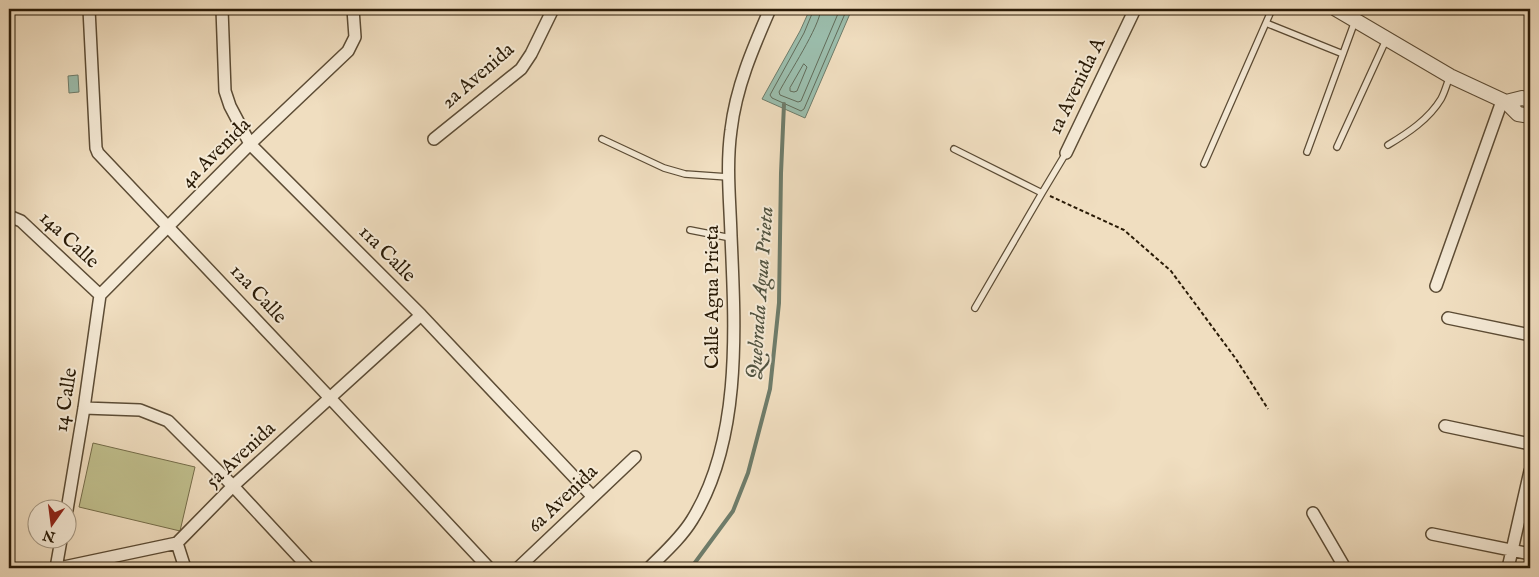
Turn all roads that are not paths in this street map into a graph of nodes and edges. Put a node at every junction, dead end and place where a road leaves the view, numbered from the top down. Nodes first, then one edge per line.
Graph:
1 (88, 9) edge
2 (222, 9) edge
3 (353, 9) edge
4 (552, 9) edge
5 (770, 9) edge
6 (1135, 9) edge
7 (1272, 9) edge
8 (1336, 9) edge
9 (1355, 21) junction
10 (1266, 23) junction
11 (1386, 40) junction
12 (1343, 54) junction
13 (1450, 76) junction
14 (1530, 100) edge
15 (1504, 101) junction
16 (1530, 116) edge
17 (434, 139) dead end
18 (602, 139) dead end
19 (250, 144) junction
20 (1388, 145) dead end
21 (1337, 147) dead end
22 (954, 149) dead end
23 (1307, 152) dead end
24 (1066, 153) joint
25 (1204, 164) dead end
26 (728, 177) junction
27 (1042, 193) junction
28 (9, 216) edge
29 (168, 227) junction
30 (690, 230) dead end
31 (731, 238) junction
32 (1436, 286) dead end
33 (100, 295) junction
34 (975, 308) dead end
35 (421, 315) junction
36 (1448, 318) dead end
37 (1530, 334) edge
38 (330, 398) junction
39 (84, 408) junction
40 (1445, 426) dead end
41 (1530, 444) edge
42 (635, 457) dead end
43 (1530, 472) edge
44 (233, 486) junction
45 (592, 496) junction
46 (69, 500) edge
47 (1314, 513) dead end
48 (1432, 534) dead end
49 (177, 543) junction
50 (60, 550) edge
51 (1512, 550) junction
52 (1530, 554) edge
53 (58, 568) edge
54 (185, 568) edge
55 (309, 568) edge
56 (489, 568) edge
57 (518, 568) edge
58 (649, 568) edge
59 (1345, 568) edge
60 (1508, 568) edge

1 - 29 street, 12a Calle
2 - 19 street, 11a Calle
3 - 19 street, 4a Avenida
4 - 17 street, 2a Avenida
5 - 26 street, Calle Agua Prieta
6 - 24 street, 1a Avenida A
7 - 10 lane
8 - 9 street
9 - 11 street
9 - 12 lane
10 - 12 lane
10 - 25 lane
11 - 13 street
11 - 21 lane
12 - 23 lane
13 - 15 street
13 - 20 lane
14 - 15 street
15 - 16 street
15 - 32 street
18 - 26 lane
19 - 29 street, 4a Avenida
19 - 35 street, 11a Calle
22 - 27 lane
24 - 27 lane
26 - 31 street, Calle Agua Prieta
27 - 34 lane
28 - 33 street, 14a Calle
29 - 33 street, 4a Avenida
29 - 38 street, 12a Calle
30 - 31 lane
31 - 58 street, Calle Agua Prieta
33 - 39 street, 14 Calle
35 - 38 street, 5a Avenida
35 - 45 street, 11a Calle
36 - 37 street
38 - 44 street, 5a Avenida
38 - 56 street, 12a Calle
39 - 44 street
39 - 46 street, 14 Calle
40 - 41 street
42 - 45 street, 6a Avenida
43 - 51 street
44 - 49 street, 5a Avenida
44 - 55 street
45 - 57 street, 6a Avenida
47 - 59 street
48 - 51 street
49 - 53 street
49 - 54 street
50 - 53 street
51 - 52 street
51 - 60 street

